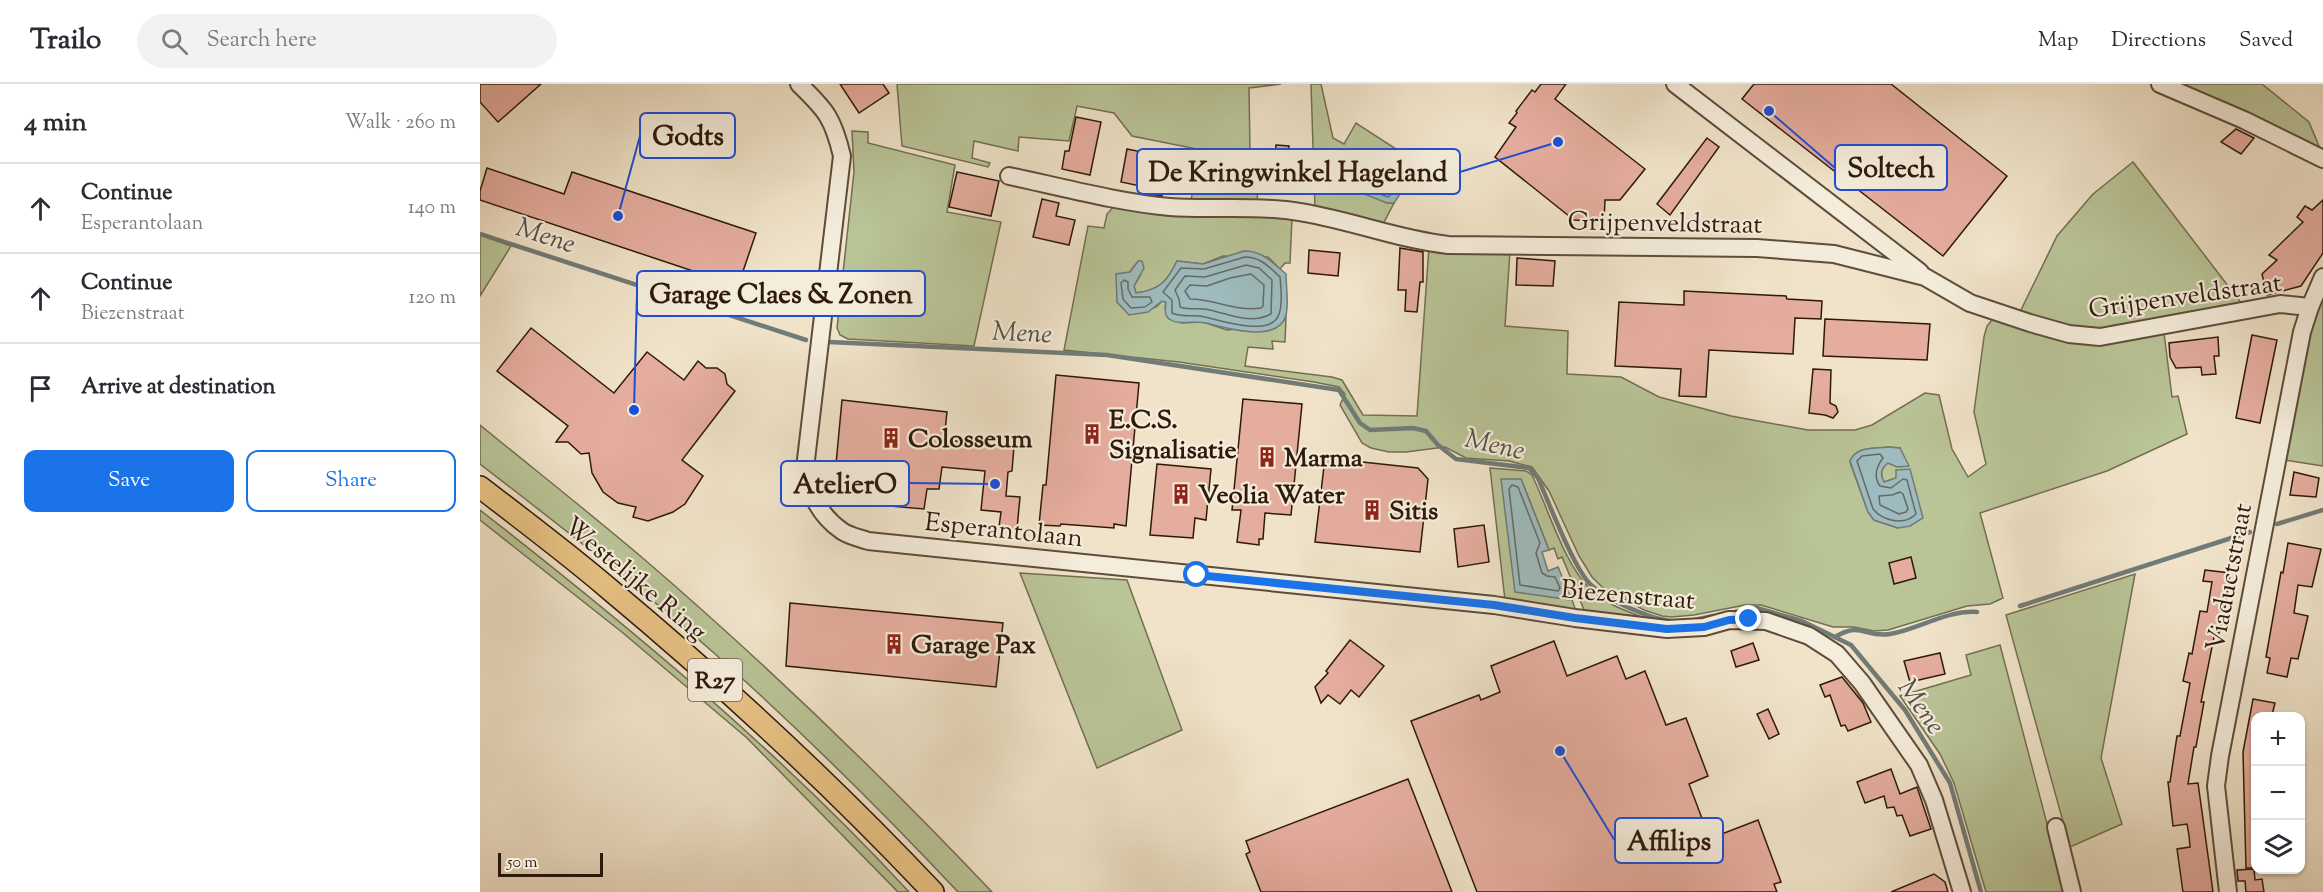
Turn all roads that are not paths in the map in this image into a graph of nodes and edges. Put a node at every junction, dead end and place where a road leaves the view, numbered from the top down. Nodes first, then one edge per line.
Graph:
1 (799, 84) edge
2 (1676, 84) edge
3 (2160, 84) edge
4 (2323, 159) edge
5 (1009, 176) dead end
6 (1925, 277) junction
7 (2323, 277) edge
8 (2310, 307) junction
9 (480, 487) edge
10 (1494, 605) joint
11 (2056, 827) dead end
12 (933, 892) edge
13 (1962, 892) edge
14 (2072, 892) edge
15 (2228, 892) edge

1 - 10 street, Esperantolaan
2 - 6 street
3 - 4 street
5 - 6 street, Grijpenveldstraat
6 - 8 street, Grijpenveldstraat
7 - 8 street, Viaductstraat
8 - 15 street, Viaductstraat
9 - 12 main road, Westelijke Ring / R27
10 - 13 street, Biezenstraat
11 - 14 street

